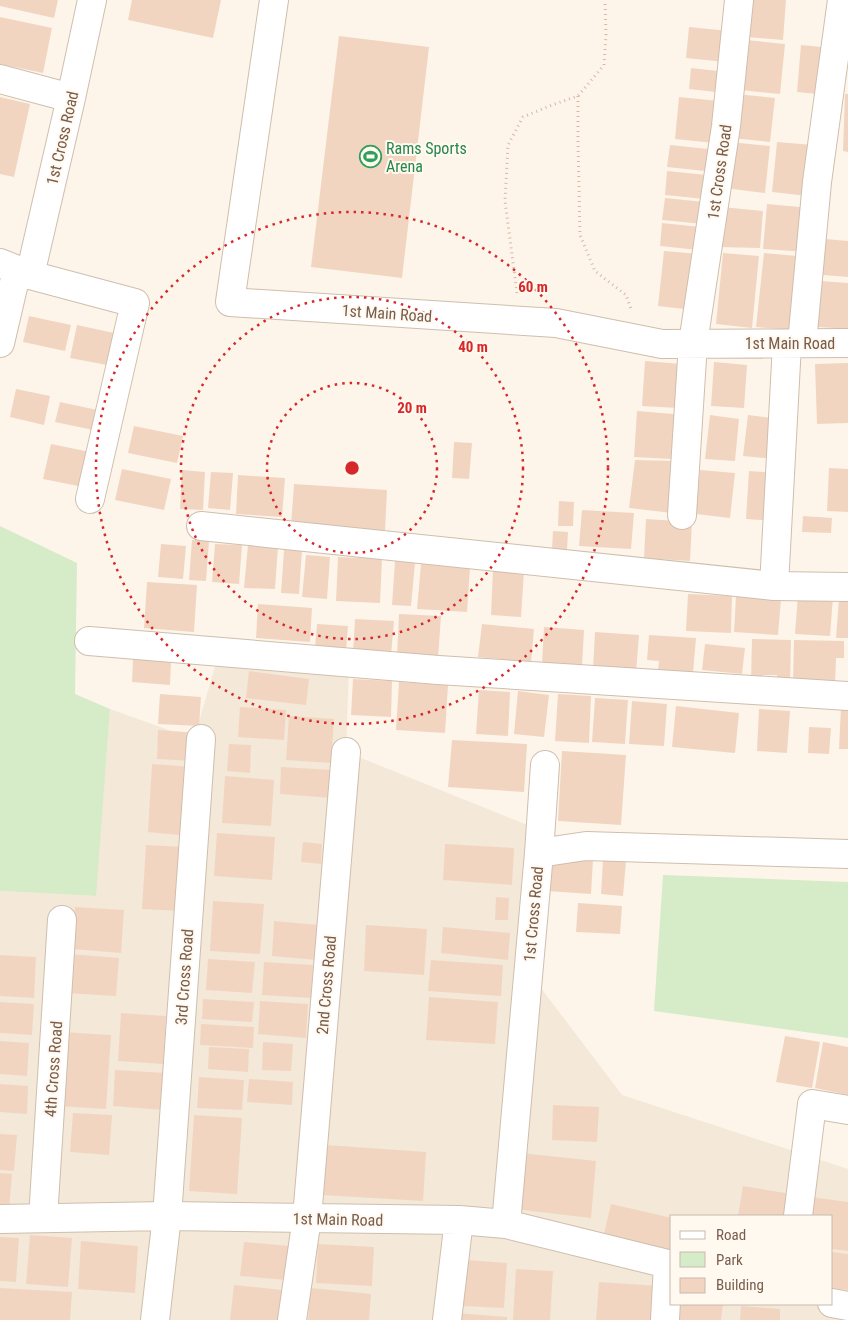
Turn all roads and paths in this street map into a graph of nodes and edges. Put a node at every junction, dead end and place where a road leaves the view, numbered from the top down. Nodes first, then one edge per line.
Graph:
1 (92, 0) edge
2 (274, 0) edge
3 (605, 0) edge
4 (739, 0) edge
5 (842, 0) edge
6 (0, 79) edge
7 (578, 96) junction
8 (71, 98) junction
9 (16, 269) edge
10 (520, 321) junction
11 (642, 340) junction
12 (0, 343) edge
13 (693, 343) junction
14 (794, 343) junction
15 (848, 343) edge
16 (90, 499) dead end
17 (682, 515) dead end
18 (201, 526) dead end
19 (774, 586) junction
20 (848, 587) edge
21 (89, 641) dead end
22 (848, 696) edge
23 (201, 739) dead end
24 (346, 752) dead end
25 (545, 765) dead end
26 (539, 854) junction
27 (848, 854) edge
28 (62, 920) dead end
29 (848, 1110) edge
30 (798, 1215) edge
31 (167, 1216) junction
32 (43, 1218) junction
33 (307, 1218) junction
34 (0, 1219) edge
35 (459, 1220) junction
36 (506, 1224) junction
37 (670, 1264) edge
38 (833, 1303) edge
39 (848, 1306) edge
40 (155, 1320) edge
41 (292, 1320) edge
42 (447, 1320) edge
43 (665, 1320) edge

1 - 8 street, 1st Cross Road
2 - 10 street, 1st Main Road
3 - 7 path
4 - 13 street, 1st Cross Road
5 - 14 street
6 - 8 street
7 - 10 path
7 - 11 path
8 - 9 street, 1st Cross Road
9 - 12 street, 1st Cross Road
9 - 16 street
10 - 11 street, 1st Main Road
11 - 13 street, 1st Main Road
13 - 14 street, 1st Main Road
13 - 17 street, 1st Cross Road
14 - 15 street, 1st Main Road
14 - 19 street
18 - 19 street
19 - 20 street
21 - 22 street
23 - 31 street, 3rd Cross Road
24 - 33 street, 2nd Cross Road
25 - 26 street
26 - 27 street, 1st Cross Road
26 - 36 street, 1st Cross Road
28 - 32 street, 4th Cross Road
29 - 30 street
31 - 32 street, 1st Main Road
31 - 33 street, 1st Main Road
31 - 40 street, 3rd Cross Road
32 - 34 street, 1st Main Road
33 - 35 street, 1st Main Road
33 - 41 street, 2nd Cross Road
35 - 36 street, 1st Main Road
35 - 42 street
36 - 37 street, 1st Main Road
37 - 43 street
38 - 39 street

